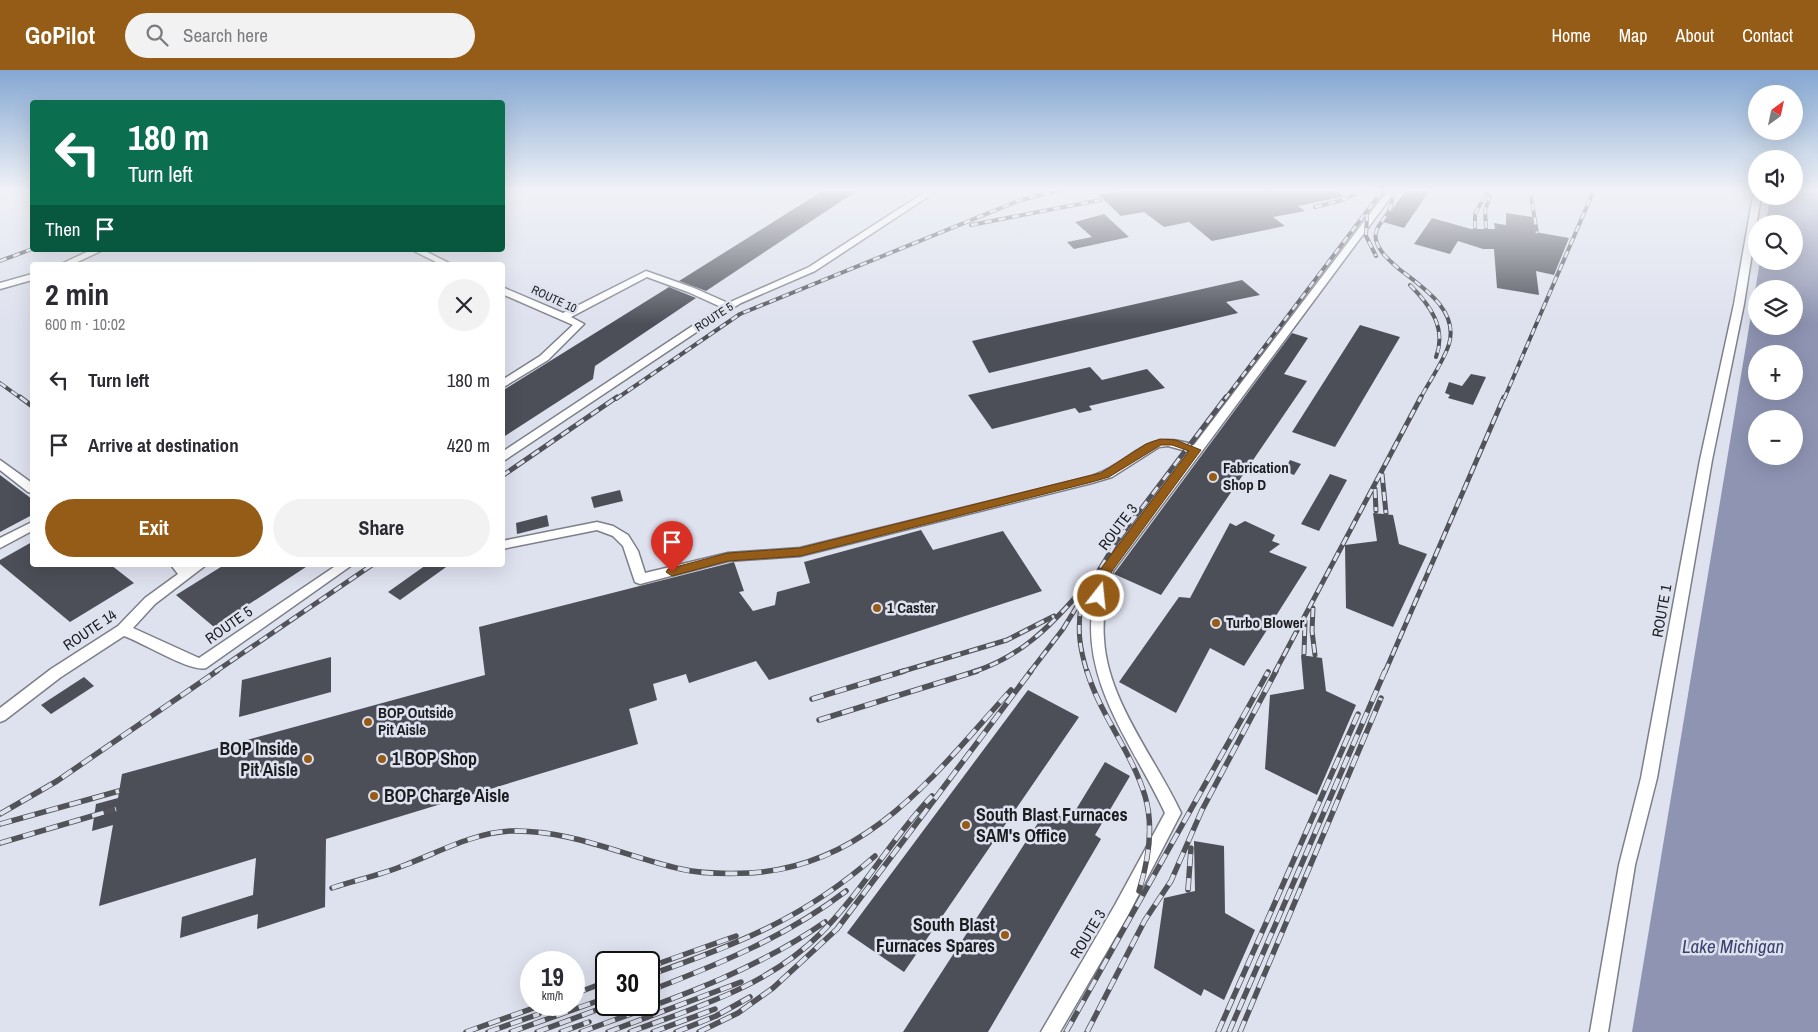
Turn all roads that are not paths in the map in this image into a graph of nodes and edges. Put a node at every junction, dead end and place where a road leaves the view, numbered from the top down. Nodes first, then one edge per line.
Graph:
1 (866, 235) edge
2 (1358, 235) edge
3 (1750, 235) edge
4 (94, 252) edge
5 (420, 252) edge
6 (70, 262) edge
7 (442, 262) edge
8 (30, 278) edge
9 (0, 286) edge
10 (505, 291) edge
11 (728, 307) junction
12 (563, 317) junction
13 (505, 383) edge
14 (1196, 450) junction
15 (505, 456) edge
16 (0, 464) edge
17 (30, 487) edge
18 (30, 527) edge
19 (0, 544) edge
20 (505, 544) edge
21 (343, 567) edge
22 (181, 570) edge
23 (123, 630) junction
24 (0, 716) edge
25 (1050, 1032) edge
26 (1599, 1032) edge

1 - 11 street, ROUTE 5
2 - 14 street, ROUTE 3
3 - 26 street, ROUTE 1
4 - 6 street
5 - 7 street
8 - 9 street
10 - 12 street, ROUTE 10
11 - 12 street
11 - 15 street, ROUTE 5
12 - 13 street, ROUTE 10
14 - 20 street
14 - 25 street, ROUTE 3
16 - 17 street
18 - 19 street
21 - 23 street, ROUTE 5
22 - 23 street, ROUTE 14
23 - 24 street, ROUTE 14

